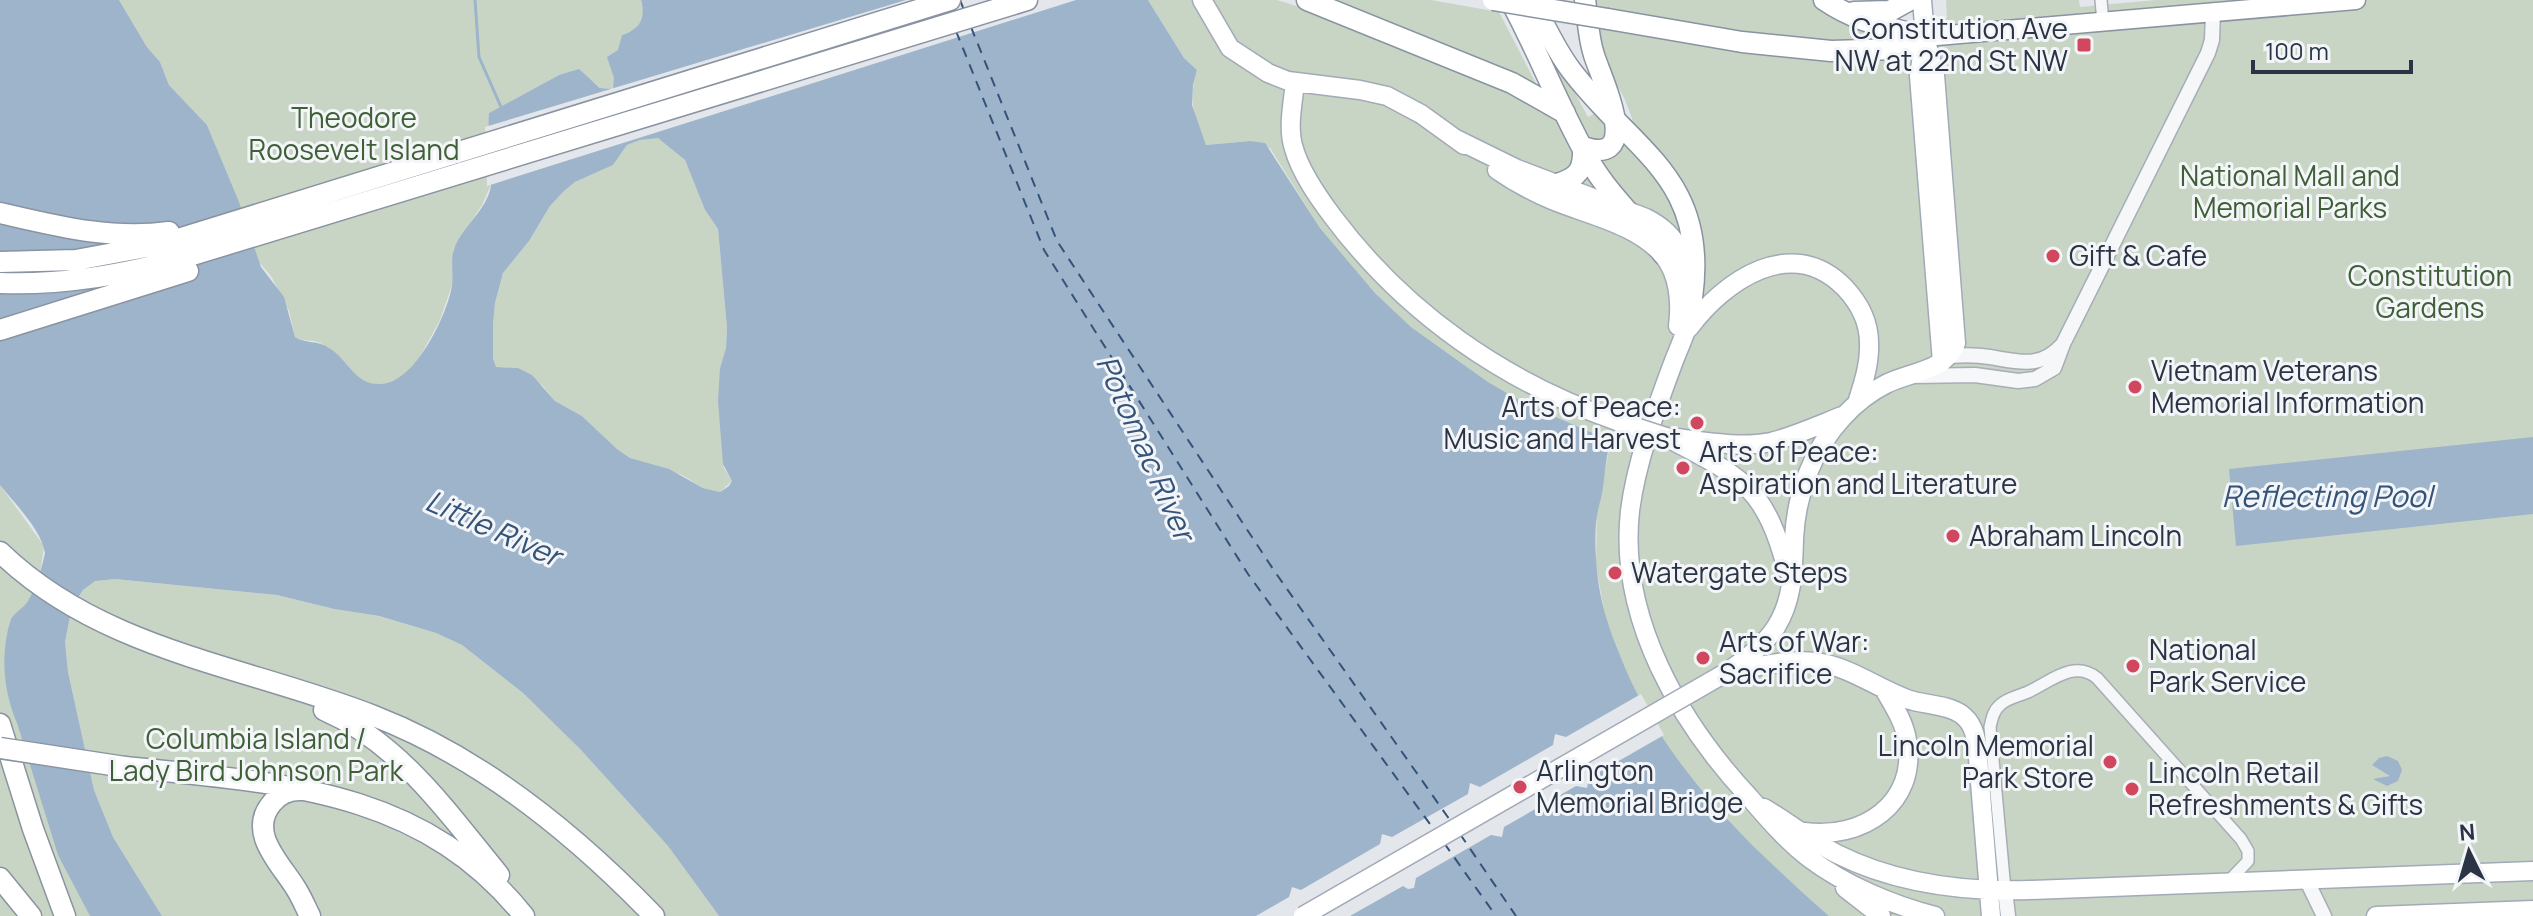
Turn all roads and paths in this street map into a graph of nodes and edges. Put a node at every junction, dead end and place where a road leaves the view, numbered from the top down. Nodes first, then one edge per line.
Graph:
1 (950, 0) edge
2 (1027, 0) edge
3 (1202, 0) edge
4 (1216, 0) edge
5 (1307, 0) edge
6 (1493, 0) edge
7 (1510, 0) edge
8 (1531, 0) edge
9 (1910, 0) edge
10 (1922, 0) edge
11 (2101, 0) edge
12 (2356, 0) edge
13 (1587, 3) edge
14 (1831, 5) edge
15 (2213, 12) junction
16 (2103, 22) junction
17 (1925, 37) junction
18 (1255, 65) junction
19 (1295, 82) junction
20 (1565, 113) junction
21 (1615, 122) junction
22 (1456, 139) junction
23 (1583, 147) junction
24 (479, 169) junction
25 (1557, 184) junction
26 (0, 207) edge
27 (1623, 209) junction
28 (0, 213) edge
29 (251, 216) junction
30 (28, 220) junction
31 (1663, 254) junction
32 (0, 262) edge
33 (63, 281) junction
34 (0, 283) edge
35 (0, 292) edge
36 (1692, 298) junction
37 (0, 330) edge
38 (1687, 331) junction
39 (2063, 344) junction
40 (1947, 359) junction
41 (1673, 365) junction
42 (1906, 375) junction
43 (1850, 410) junction
44 (1693, 446) junction
45 (0, 552) edge
46 (1791, 586) junction
47 (200, 660) junction
48 (1727, 672) junction
49 (1884, 689) junction
50 (0, 724) edge
51 (1982, 728) junction
52 (0, 748) edge
53 (312, 792) junction
54 (1752, 801) junction
55 (1800, 831) junction
56 (1812, 860) junction
57 (2533, 871) edge
58 (0, 878) edge
59 (2306, 879) junction
60 (2227, 882) junction
61 (1997, 890) junction
62 (2533, 910) edge
63 (520, 911) edge
64 (31, 916) edge
65 (65, 916) edge
66 (310, 916) edge
67 (654, 916) edge
68 (1303, 916) edge
69 (1881, 916) edge
70 (1935, 916) edge
71 (1991, 916) edge
72 (2008, 916) edge
73 (2324, 916) edge
74 (2376, 916) edge

1 - 29 highway
2 - 24 highway
3 - 18 main road
4 - 18 main road
5 - 20 highway
6 - 17 highway, bridge
7 - 20 highway
8 - 21 highway
9 - 14 highway
10 - 17 main road
11 - 16 street
12 - 15 main road
13 - 21 highway
14 - 17 highway
15 - 16 main road
15 - 39 street
16 - 17 main road
17 - 40 main road
18 - 19 main road
19 - 22 main road
19 - 44 main road, bridge
20 - 23 highway
21 - 23 highway
21 - 36 highway
22 - 25 main road
22 - 31 main road
23 - 25 highway
23 - 27 highway
24 - 33 highway
24 - 37 highway
25 - 27 main road
26 - 30 highway
27 - 31 highway
27 - 36 main road
28 - 30 highway
29 - 30 highway
29 - 32 highway
31 - 41 main road
33 - 34 highway
33 - 35 highway
36 - 38 main road
38 - 41 main road
38 - 43 main road
39 - 40 street
39 - 42 street
40 - 42 main road
41 - 54 main road
42 - 43 main road
43 - 44 main road
43 - 46 main road
44 - 46 main road
45 - 47 highway
46 - 48 main road
47 - 63 highway
47 - 67 highway
48 - 49 main road
48 - 68 main road, bridge
49 - 51 main road
49 - 55 main road
50 - 65 highway
51 - 60 street
51 - 61 main road
52 - 53 highway, bridge
53 - 63 highway
53 - 66 highway
54 - 55 main road
54 - 56 main road
55 - 61 main road
56 - 69 main road
56 - 70 main road
57 - 59 main road
58 - 64 highway
59 - 60 main road
59 - 73 street
60 - 61 main road
61 - 71 main road
61 - 72 street
62 - 74 main road

